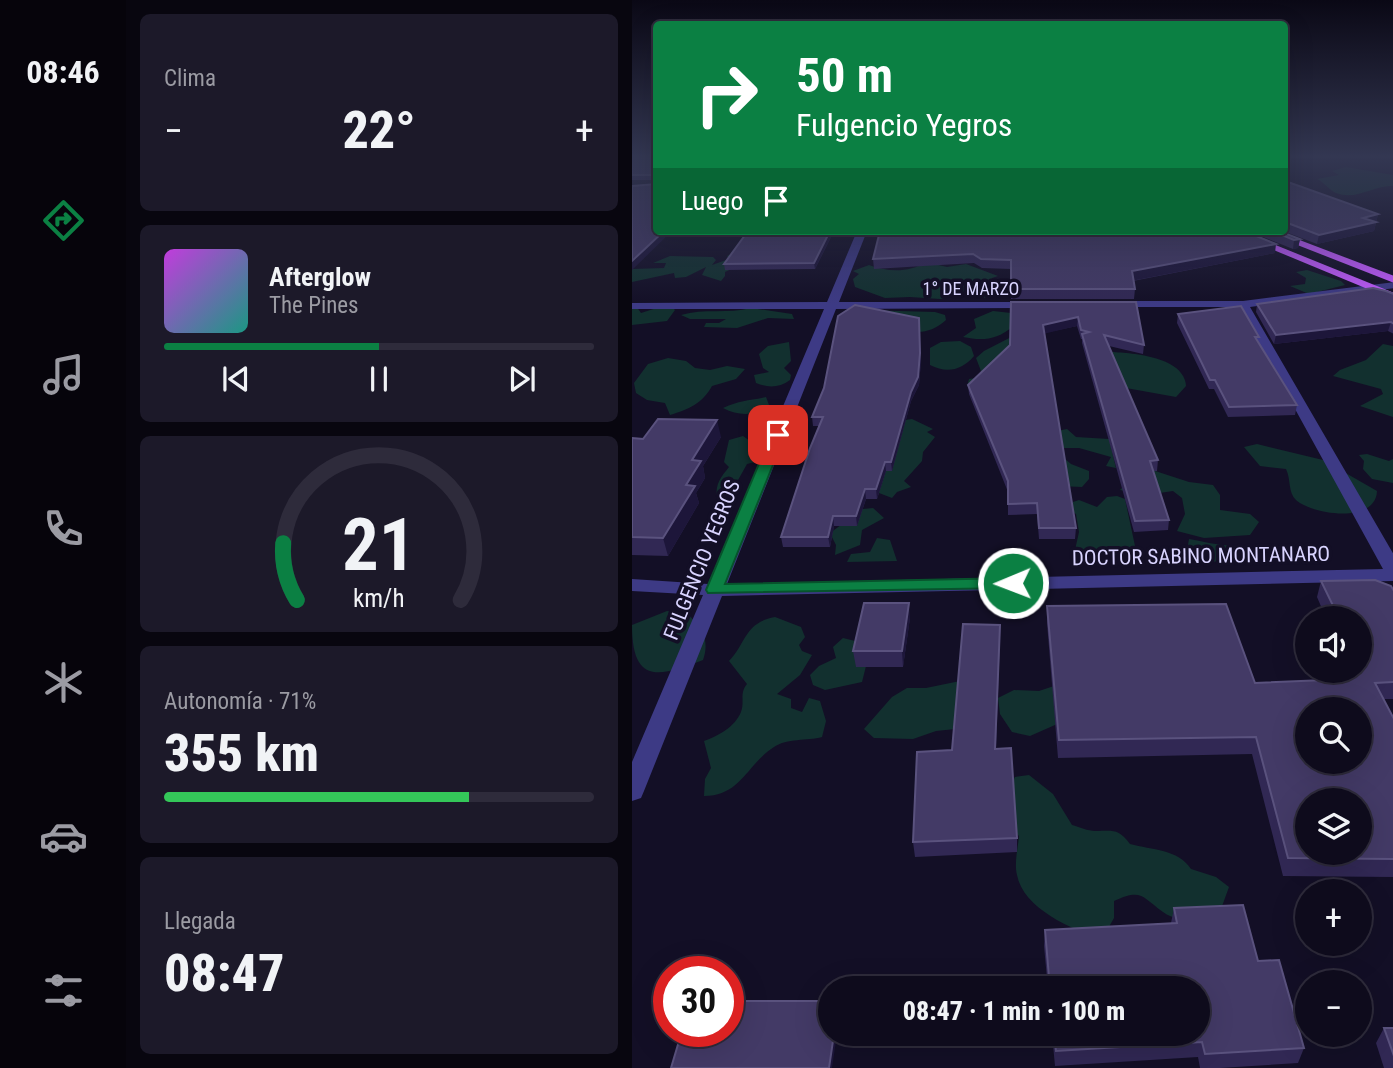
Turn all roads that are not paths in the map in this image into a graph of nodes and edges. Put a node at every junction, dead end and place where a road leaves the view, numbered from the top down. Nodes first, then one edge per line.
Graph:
1 (860, 235) edge
2 (1243, 235) edge
3 (1277, 235) edge
4 (1393, 280) edge
5 (1393, 285) edge
6 (1374, 289) junction
7 (1393, 297) edge
8 (1106, 304) edge
9 (1243, 304) junction
10 (1051, 305) edge
11 (632, 306) edge
12 (831, 306) junction
13 (1393, 573) edge
14 (632, 585) edge
15 (714, 590) junction
16 (632, 791) edge

1 - 12 street, FULGENCIO YEGROS
2 - 6 main road
3 - 4 main road
5 - 6 street
6 - 7 main road
6 - 9 street
8 - 9 street
9 - 13 street
10 - 12 street, 1° DE MARZO
11 - 12 street, 1° DE MARZO
12 - 15 street, FULGENCIO YEGROS
13 - 15 street, DOCTOR SABINO MONTANARO
14 - 15 street, DOCTOR SABINO MONTANARO
15 - 16 street, FULGENCIO YEGROS

